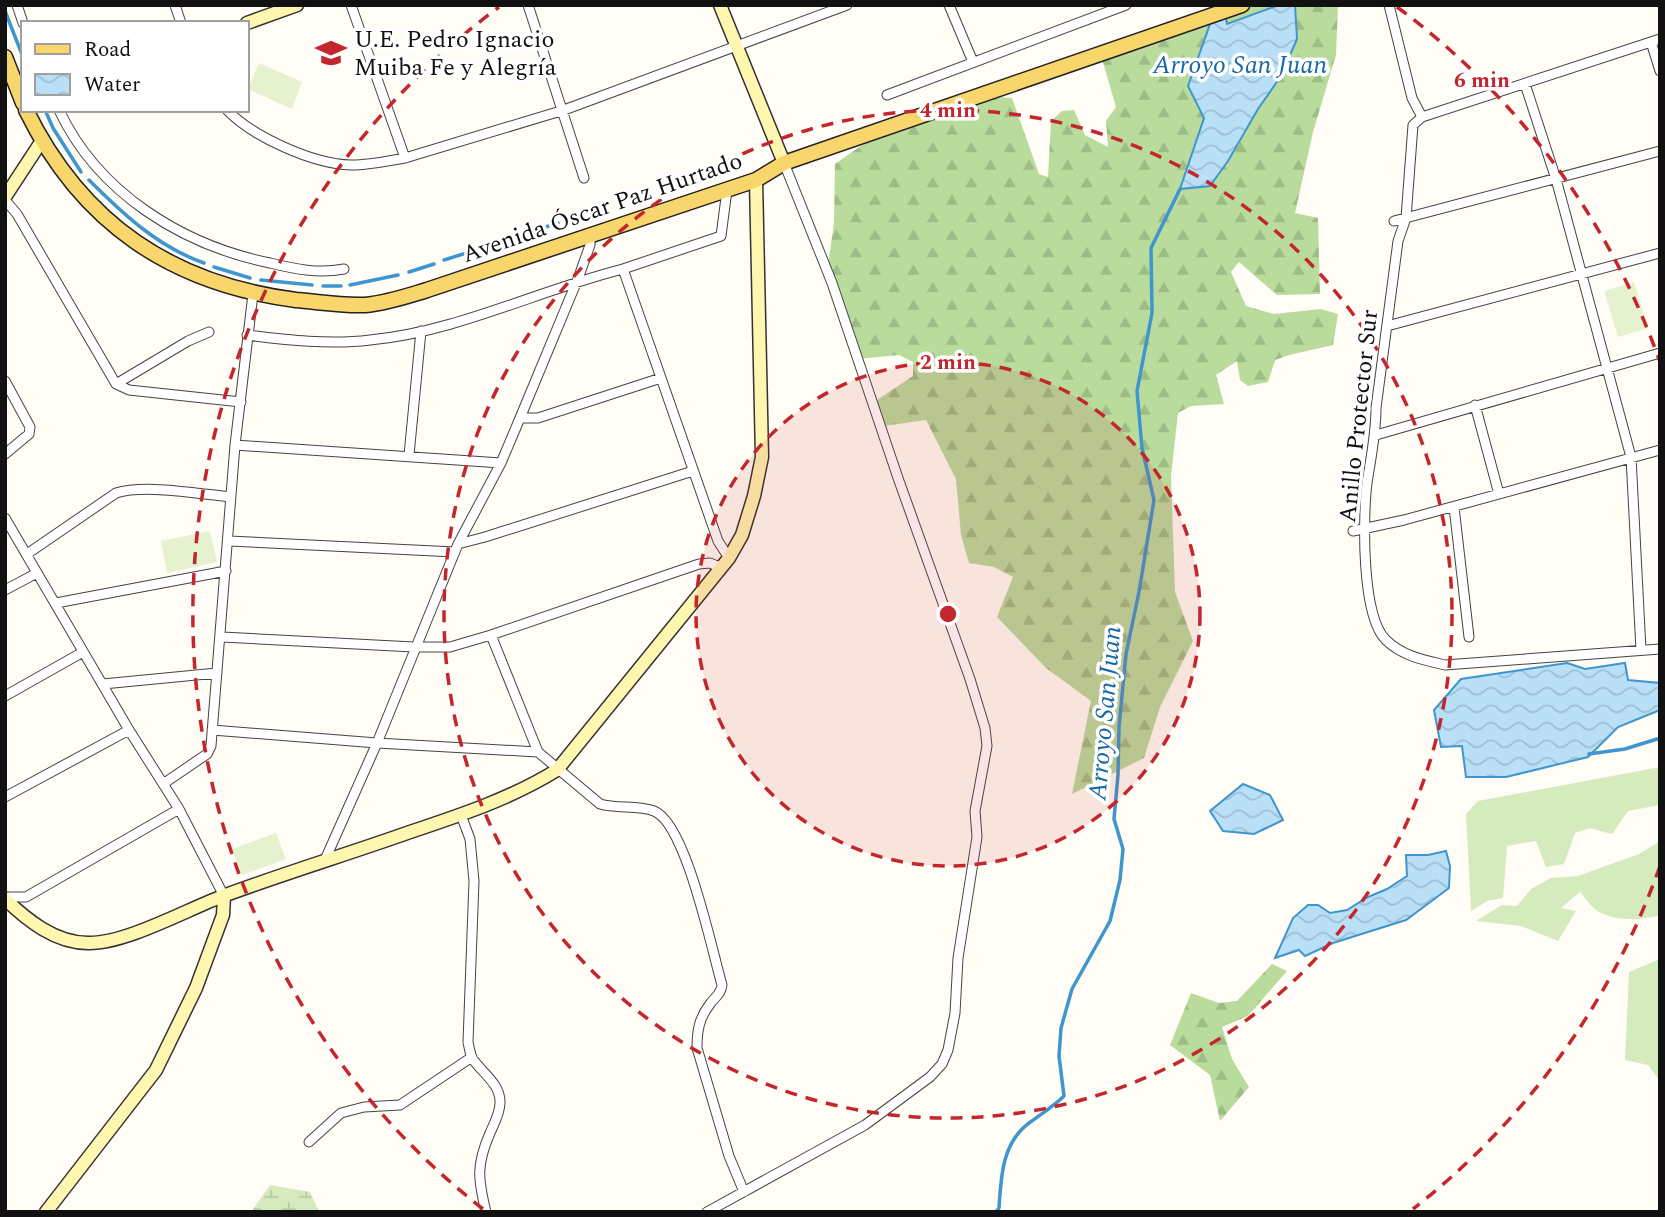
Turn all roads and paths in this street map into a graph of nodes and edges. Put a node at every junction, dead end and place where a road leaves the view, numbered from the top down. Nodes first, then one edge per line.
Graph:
1 (297, 5) edge
2 (351, 5) edge
3 (528, 5) edge
4 (720, 5) edge
5 (846, 5) edge
6 (949, 5) edge
7 (1126, 5) edge
8 (1242, 5) edge
9 (1389, 5) edge
10 (248, 23) edge
11 (1656, 41) edge
12 (735, 45) junction
13 (5, 57) edge
14 (973, 62) junction
15 (1660, 71) edge
16 (1525, 84) junction
17 (887, 95) dead end
18 (21, 98) edge
19 (564, 110) junction
20 (27, 112) edge
21 (60, 112) edge
22 (230, 112) edge
23 (1422, 117) junction
24 (41, 142) junction
25 (1660, 151) edge
26 (405, 158) junction
27 (784, 163) junction
28 (584, 178) dead end
29 (1556, 179) junction
30 (756, 180) junction
31 (727, 190) junction
32 (5, 199) edge
33 (1406, 218) junction
34 (1394, 221) dead end
35 (590, 241) junction
36 (1660, 253) edge
37 (344, 269) dead end
38 (623, 269) junction
39 (1581, 274) junction
40 (578, 278) junction
41 (253, 294) junction
42 (1387, 326) junction
43 (421, 331) junction
44 (209, 332) dead end
45 (247, 335) junction
46 (1660, 353) edge
47 (1605, 369) junction
48 (662, 378) junction
49 (5, 381) edge
50 (116, 384) junction
51 (241, 402) junction
52 (1475, 405) junction
53 (520, 418) junction
54 (1376, 435) junction
55 (235, 445) junction
56 (1660, 450) edge
57 (5, 454) edge
58 (409, 456) junction
59 (1631, 457) junction
60 (501, 463) junction
61 (693, 471) junction
62 (1499, 494) junction
63 (231, 497) junction
64 (1454, 507) junction
65 (5, 518) edge
66 (1365, 528) junction
67 (1353, 531) dead end
68 (229, 541) junction
69 (456, 548) junction
70 (27, 554) junction
71 (725, 563) junction
72 (226, 570) junction
73 (37, 573) junction
74 (5, 590) edge
75 (56, 603) junction
76 (491, 635) junction
77 (222, 637) junction
78 (1469, 637) dead end
79 (414, 648) junction
80 (1660, 649) edge
81 (1641, 650) junction
82 (83, 652) junction
83 (217, 673) junction
84 (103, 684) junction
85 (5, 696) edge
86 (130, 730) junction
87 (212, 730) junction
88 (377, 743) junction
89 (538, 752) junction
90 (557, 770) junction
91 (163, 784) junction
92 (5, 797) edge
93 (179, 809) junction
94 (461, 815) junction
95 (324, 862) junction
96 (224, 896) junction
97 (5, 898) edge
98 (472, 1057) junction
99 (309, 1142) dead end
100 (744, 1192) junction
101 (46, 1212) edge
102 (486, 1212) edge
103 (707, 1212) edge

1 - 10 street
2 - 26 street
3 - 19 street
4 - 12 street
5 - 12 street
6 - 14 street
7 - 14 street
8 - 27 main road, Avenida Óscar Paz Hurtado
9 - 23 street
11 - 15 street
11 - 16 street
12 - 19 street
12 - 27 street
13 - 18 main road
14 - 17 street
16 - 23 street
16 - 29 street
19 - 26 street
19 - 28 street
20 - 24 main road, Avenida Óscar Paz Hurtado
21 - 37 street
22 - 26 street
23 - 33 street, Anillo Protector Sur
24 - 32 street
24 - 41 main road, Avenida Óscar Paz Hurtado
25 - 29 street
27 - 30 main road, Avenida Óscar Paz Hurtado
27 - 100 street
29 - 33 street
29 - 39 street
30 - 31 main road, Avenida Óscar Paz Hurtado
30 - 71 street
31 - 35 main road, Avenida Óscar Paz Hurtado
31 - 38 street
32 - 50 street
33 - 34 street
33 - 42 street, Anillo Protector Sur
35 - 40 street
35 - 41 main road, Avenida Óscar Paz Hurtado
36 - 39 street
38 - 40 street
38 - 48 street
39 - 42 street
39 - 47 street
40 - 43 street
40 - 53 street
41 - 45 street
42 - 54 street, Anillo Protector Sur
43 - 45 street
43 - 58 street
44 - 50 street
45 - 51 street
46 - 47 street
47 - 52 street
47 - 59 street
48 - 53 street
48 - 61 street
49 - 57 street
50 - 51 street
51 - 55 street
52 - 54 street
52 - 62 street
53 - 60 street
54 - 66 street, Anillo Protector Sur
55 - 58 street
55 - 63 street
56 - 59 street
58 - 60 street
59 - 62 street
59 - 81 street
60 - 69 street
61 - 69 street
61 - 71 street
62 - 64 street
63 - 68 street
63 - 70 street
64 - 66 street
64 - 78 street
65 - 70 street
66 - 67 street
66 - 81 street, Anillo Protector Sur
68 - 69 street
68 - 72 street
69 - 79 street
70 - 73 street
71 - 76 street
71 - 90 street
72 - 75 street
72 - 77 street
73 - 74 street
73 - 75 street
75 - 82 street
76 - 79 street
76 - 89 street
77 - 79 street
77 - 83 street
79 - 88 street
80 - 81 street, Anillo Protector Sur
82 - 84 street
82 - 85 street
83 - 84 street
83 - 87 street
84 - 86 street
86 - 91 street
86 - 92 street
87 - 88 street
87 - 91 street
88 - 89 street
88 - 95 street
89 - 90 street
90 - 94 street
90 - 100 street
91 - 93 street
93 - 96 street
93 - 97 street
94 - 95 street
94 - 98 street
95 - 96 street
96 - 97 street
96 - 101 street
98 - 99 street
98 - 102 street
100 - 103 street

